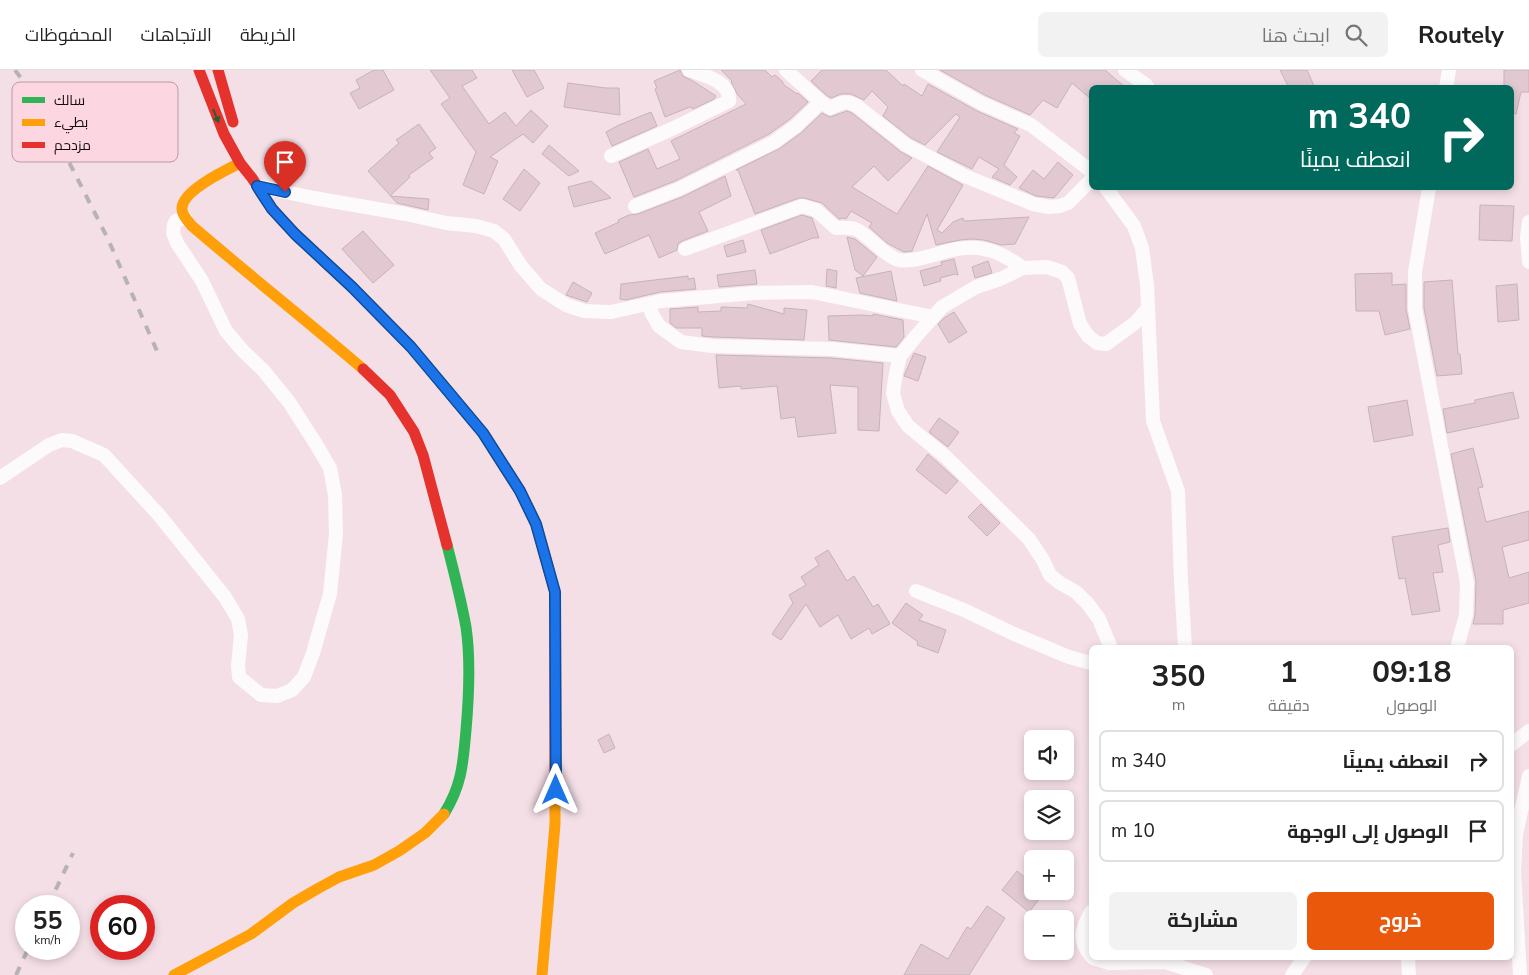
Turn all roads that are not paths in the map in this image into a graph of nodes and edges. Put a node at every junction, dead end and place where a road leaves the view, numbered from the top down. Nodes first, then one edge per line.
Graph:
1 (199, 70) edge
2 (689, 70) edge
3 (786, 70) edge
4 (922, 70) edge
5 (1125, 70) edge
6 (1449, 70) edge
7 (219, 71) edge
8 (1146, 85) edge
9 (1446, 85) edge
10 (821, 102) junction
11 (610, 156) dead end
12 (240, 163) junction
13 (1089, 170) edge
14 (255, 182) junction
15 (1089, 182) edge
16 (1107, 190) edge
17 (1429, 190) edge
18 (635, 206) dead end
19 (185, 217) junction
20 (1529, 222) edge
21 (685, 249) dead end
22 (1529, 262) edge
23 (1023, 268) junction
24 (650, 304) junction
25 (1148, 308) junction
26 (933, 317) junction
27 (900, 356) junction
28 (0, 478) edge
29 (916, 591) dead end
30 (1110, 645) edge
31 (1185, 645) edge
32 (1458, 645) edge
33 (1089, 662) edge
34 (1529, 731) edge
35 (1514, 743) edge
36 (1529, 776) edge
37 (1089, 916) edge
38 (1089, 953) edge
39 (1101, 960) edge
40 (1303, 960) edge
41 (1408, 960) edge
42 (174, 975) edge
43 (542, 975) edge
44 (1206, 975) edge
45 (1292, 975) edge
46 (1409, 975) edge
47 (1520, 975) edge

1 -> 12 main road
2 - 11 street
3 - 10 street
4 - 13 street
5 - 8 street
6 - 9 street
7 - 14 main road
10 - 15 street
10 - 18 street
12 - 14 main road
12 - 19 main road
14 - 24 street
14 - 43 main road
16 - 25 street
17 - 32 street
19 - 28 street
19 - 42 main road
20 - 22 street
21 - 23 street
23 - 25 street
23 - 26 street
24 - 26 street
24 - 27 street
25 - 31 street
26 - 27 street
27 - 30 street
29 - 33 street
34 - 35 street
36 - 47 street
37 - 38 street
39 - 44 street
40 - 45 street
41 - 46 street

